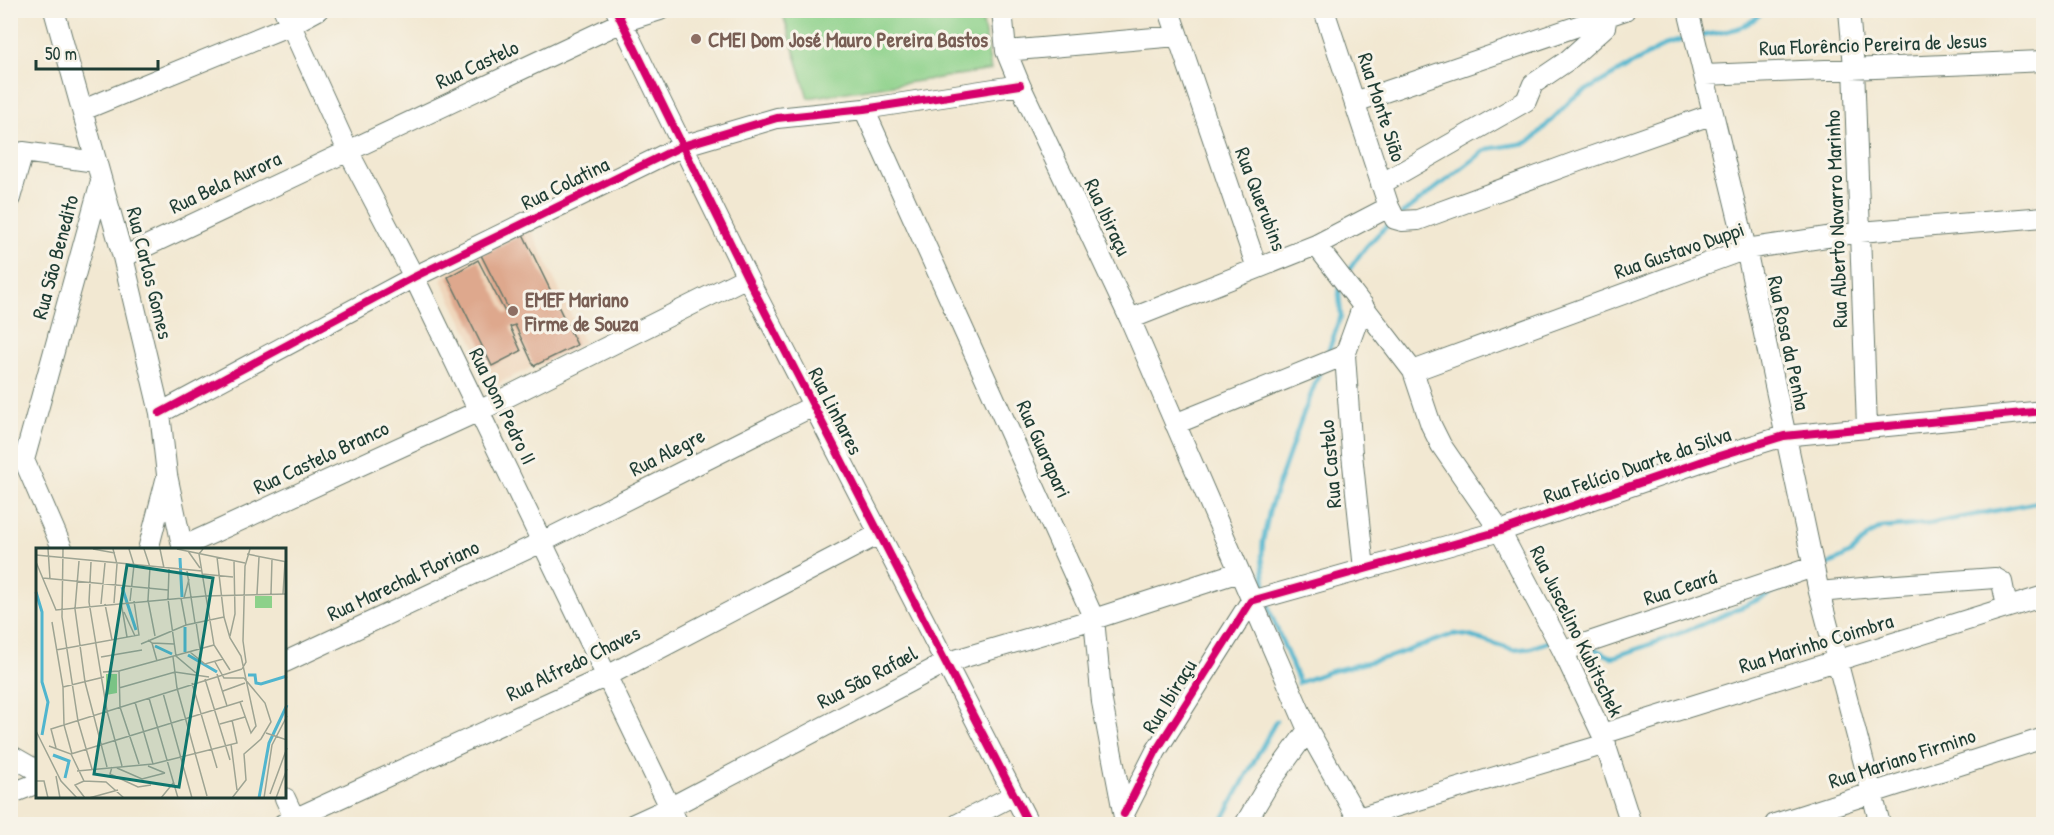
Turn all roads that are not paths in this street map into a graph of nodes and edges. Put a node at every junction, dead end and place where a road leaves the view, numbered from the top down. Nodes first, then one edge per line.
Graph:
1 (54, 10) edge
2 (318, 10) edge
3 (660, 10) edge
4 (1002, 10) edge
5 (1168, 10) edge
6 (1324, 10) edge
7 (1688, 10) edge
8 (1849, 10) edge
9 (1616, 13) edge
10 (619, 16) edge
11 (287, 18) edge
12 (1177, 36) junction
13 (1006, 51) junction
14 (2043, 61) edge
15 (1854, 68) junction
16 (1705, 75) junction
17 (1020, 85) junction
18 (1355, 102) junction
19 (864, 109) junction
20 (83, 110) junction
21 (1713, 114) junction
22 (682, 146) junction
23 (348, 151) junction
24 (98, 171) junction
25 (1382, 184) junction
26 (10, 198) edge
27 (1392, 213) junction
28 (2043, 217) edge
29 (1860, 232) junction
30 (1316, 245) junction
31 (1746, 249) junction
32 (123, 257) junction
33 (1257, 268) junction
34 (414, 277) junction
35 (747, 277) junction
36 (1363, 305) junction
37 (1130, 319) junction
38 (1345, 355) junction
39 (1413, 371) junction
40 (813, 406) junction
41 (479, 411) junction
42 (2043, 411) edge
43 (160, 413) junction
44 (1175, 424) junction
45 (1867, 427) junction
46 (1784, 436) junction
47 (167, 475) junction
48 (1500, 531) junction
49 (879, 534) junction
50 (542, 542) junction
51 (62, 548) edge
52 (149, 548) edge
53 (182, 548) edge
54 (1813, 567) junction
55 (1364, 569) junction
56 (1239, 572) junction
57 (1819, 592) junction
58 (2043, 596) edge
59 (1251, 601) junction
60 (2007, 608) junction
61 (1094, 619) junction
62 (1563, 651) junction
63 (286, 662) edge
64 (1838, 662) junction
65 (945, 663) junction
66 (607, 676) junction
67 (1308, 730) junction
68 (2043, 738) edge
69 (1604, 739) junction
70 (10, 755) edge
71 (36, 770) edge
72 (36, 784) edge
73 (1873, 792) junction
74 (10, 794) edge
75 (1014, 795) junction
76 (285, 799) edge
77 (674, 816) edge
78 (1124, 820) edge
79 (1359, 821) edge
80 (291, 823) edge
81 (634, 825) edge
82 (958, 825) edge
83 (1029, 825) edge
84 (1245, 825) edge
85 (1631, 825) edge
86 (1775, 825) edge
87 (1880, 825) edge

1 - 20 street, Rua Carlos Gomes
2 - 11 street
3 - 10 street, Rua Castelo
4 - 13 street, Rua Ibiraçu
5 - 12 street, Rua Querubins
6 - 18 street, Rua Monte Sião
7 - 16 street, Rua Rosa da Penha
8 - 15 street, Rua Alberto Navarro Marinho
9 - 18 street
9 - 25 street
10 - 22 street, Rua Linhares
10 - 23 street, Rua Castelo
11 - 20 street
11 - 23 street, Rua Dom Pedro II
12 - 13 street
12 - 33 street, Rua Querubins
13 - 17 street, Rua Ibiraçu
14 - 15 street, Rua Florêncio Pereira de Jesus
15 - 16 street, Rua Florêncio Pereira de Jesus
15 - 29 street, Rua Alberto Navarro Marinho
16 - 21 street, Rua Rosa da Penha
17 - 19 street, Rua Colatina
17 - 37 street, Rua Ibiraçu
18 - 25 street, Rua Monte Sião
19 - 22 street, Rua Colatina
19 - 61 street, Rua Guarapari
20 - 24 street, Rua Carlos Gomes
21 - 27 street
21 - 31 street, Rua Rosa da Penha
22 - 34 street, Rua Colatina
22 - 35 street, Rua Linhares
23 - 32 street, Rua Bela Aurora
23 - 34 street, Rua Dom Pedro II
24 - 26 street
24 - 32 street, Rua Carlos Gomes
24 - 51 street, Rua São Benedito
25 - 27 street, Rua Monte Sião
27 - 30 street
28 - 29 street, Rua Gustavo Duppi
29 - 31 street, Rua Gustavo Duppi
29 - 45 street, Rua Alberto Navarro Marinho
30 - 33 street, Rua Querubins
30 - 36 street, Rua Querubins
31 - 39 street, Rua Gustavo Duppi
31 - 46 street, Rua Rosa da Penha
32 - 43 street, Rua Carlos Gomes
33 - 37 street
34 - 41 street, Rua Dom Pedro II
34 - 43 street, Rua Colatina
35 - 40 street, Rua Linhares
35 - 41 street, Rua Castelo Branco
36 - 38 street
36 - 39 street, Rua Querubins
37 - 44 street, Rua Ibiraçu
38 - 44 street
38 - 55 street, Rua Castelo
39 - 48 street, Rua Juscelino Kubitschek
40 - 49 street, Rua Linhares
40 - 50 street, Rua Alegre
41 - 50 street, Rua Dom Pedro II
41 - 53 street, Rua Castelo Branco
42 - 45 street, Rua Felício Duarte da Silva
43 - 47 street, Rua Carlos Gomes
44 - 56 street, Rua Ibiraçu
45 - 46 street, Rua Felício Duarte da Silva
46 - 48 street, Rua Felício Duarte da Silva
46 - 54 street, Rua Rosa da Penha
47 - 52 street
47 - 53 street, Rua Carlos Gomes
48 - 55 street, Rua Felício Duarte da Silva
48 - 62 street, Rua Juscelino Kubitschek
49 - 65 street, Rua Linhares
49 - 66 street, Rua Alfredo Chaves
50 - 63 street, Rua Marechal Floriano
50 - 66 street, Rua Dom Pedro II
54 - 57 street, Rua Rosa da Penha
54 - 62 street, Rua Ceará
55 - 59 street, Rua Felício Duarte da Silva
56 - 59 street, Rua Ibiraçu
56 - 61 street, Rua São Rafael
57 - 60 street
57 - 64 street, Rua Rosa da Penha
58 - 60 street, Rua Marinho Coimbra
59 - 67 street, Rua Ibiraçu
59 - 78 street, Rua Ibiraçu
60 - 64 street, Rua Marinho Coimbra
61 - 65 street, Rua São Rafael
61 - 78 street, Rua Guarapari
62 - 69 street, Rua Juscelino Kubitschek
64 - 69 street, Rua Marinho Coimbra
64 - 73 street, Rua Rosa da Penha
65 - 75 street, Rua Linhares
65 - 77 street, Rua São Rafael
66 - 77 street, Rua Dom Pedro II
66 - 80 street, Rua Alfredo Chaves
67 - 79 street, Rua Ibiraçu
67 - 84 street
68 - 73 street, Rua Mariano Firmino
69 - 79 street, Rua Marinho Coimbra
69 - 85 street, Rua Juscelino Kubitschek
70 - 71 street
72 - 74 street
73 - 86 street, Rua Mariano Firmino
73 - 87 street, Rua Rosa da Penha
75 - 82 street
75 - 83 street, Rua Linhares
76 - 80 street
77 - 81 street, Rua São Rafael

